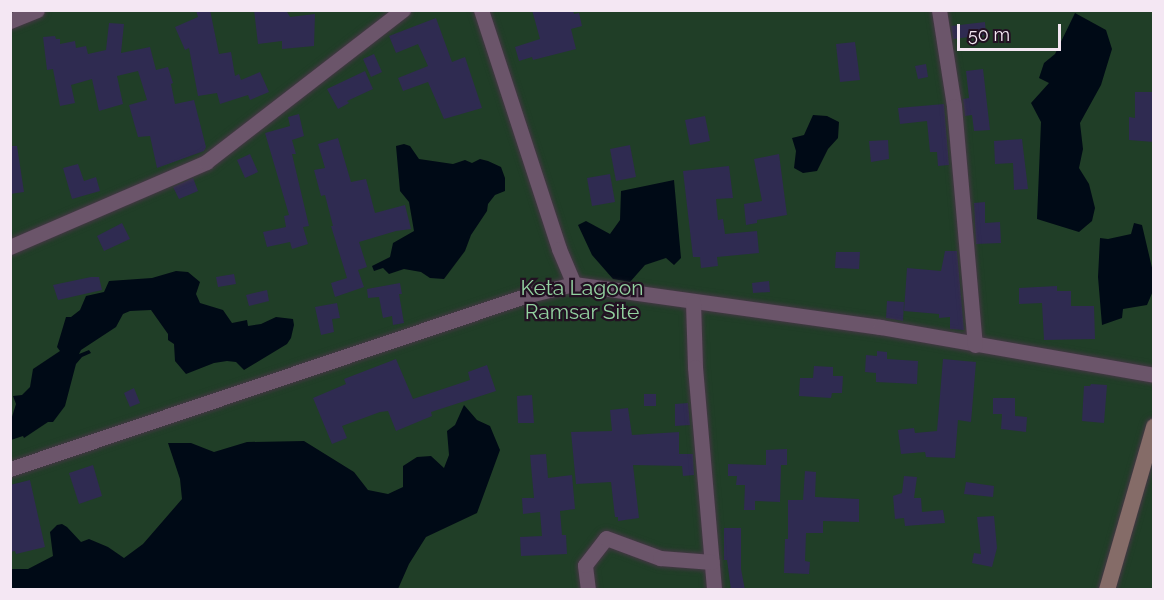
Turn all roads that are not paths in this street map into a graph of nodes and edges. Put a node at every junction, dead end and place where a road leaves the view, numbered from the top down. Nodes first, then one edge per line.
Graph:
1 (37, 10) edge
2 (403, 10) edge
3 (481, 10) edge
4 (939, 10) edge
5 (10, 21) edge
6 (10, 247) edge
7 (574, 284) junction
8 (693, 302) junction
9 (975, 345) junction
10 (1154, 375) edge
11 (1154, 427) edge
12 (10, 469) edge
13 (712, 562) junction
14 (588, 590) edge
15 (714, 590) edge
16 (1107, 590) edge

1 - 5 street
2 - 6 street
3 - 7 street
4 - 9 street
7 - 8 street
7 - 12 street
8 - 9 street
8 - 13 street
9 - 10 street
11 - 16 main road
13 - 14 street
13 - 15 street

